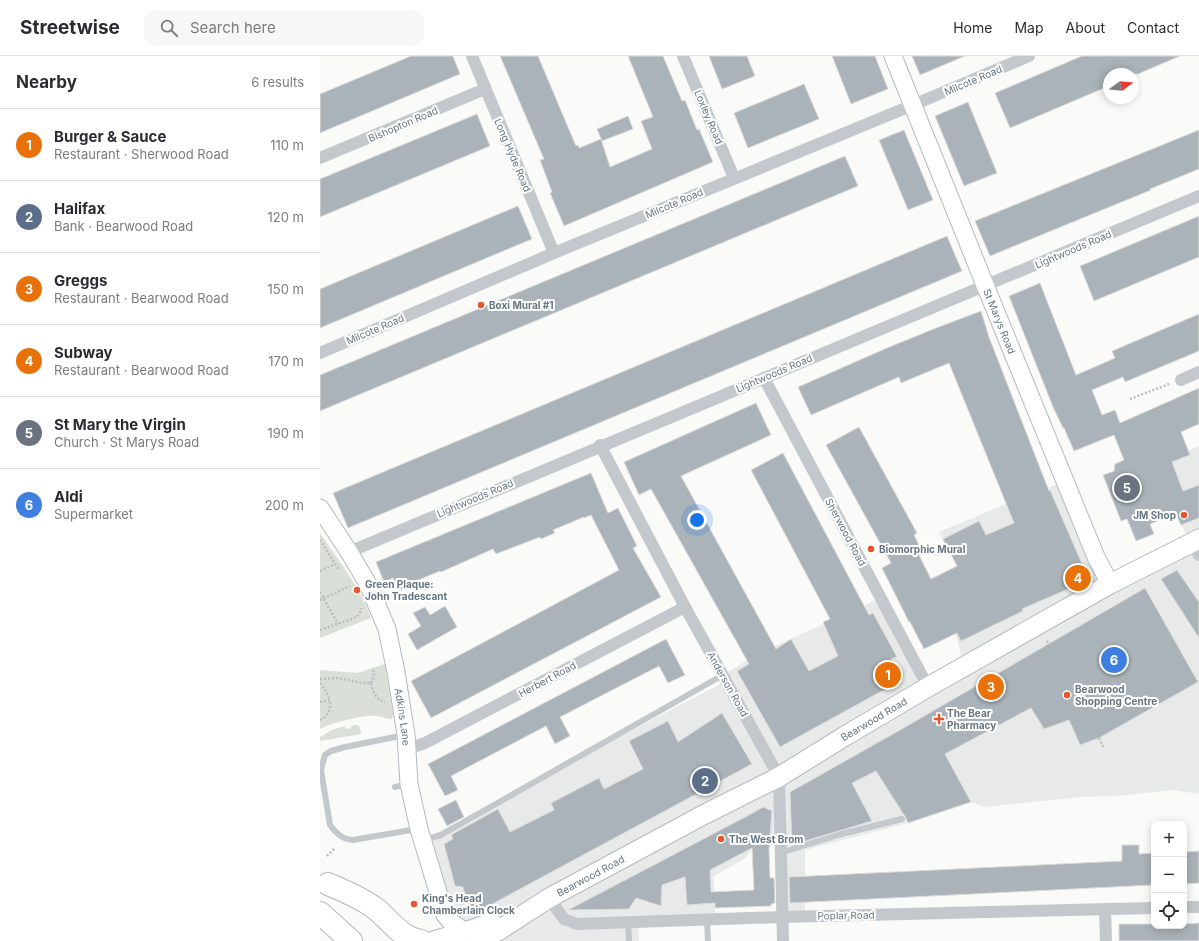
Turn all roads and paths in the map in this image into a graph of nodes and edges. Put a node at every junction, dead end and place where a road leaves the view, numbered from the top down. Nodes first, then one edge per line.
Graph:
1 (472, 56) edge
2 (683, 56) edge
3 (893, 56) edge
4 (1029, 56) edge
5 (485, 89) junction
6 (913, 105) junction
7 (320, 158) edge
8 (734, 178) junction
9 (1199, 196) edge
10 (554, 253) junction
11 (985, 285) junction
12 (320, 353) edge
13 (1199, 372) edge
14 (764, 378) junction
15 (1181, 380) joint
16 (1130, 399) dead end
17 (600, 445) junction
18 (320, 508) edge
19 (320, 541) edge
20 (1196, 545) edge
21 (349, 552) junction
22 (335, 564) junction
23 (320, 571) edge
24 (343, 575) dead end
25 (346, 581) dead end
26 (1110, 584) junction
27 (350, 586) junction
28 (353, 591) dead end
29 (320, 592) edge
30 (324, 598) junction
31 (320, 600) edge
32 (361, 606) dead end
33 (685, 606) junction
34 (338, 624) junction
35 (320, 630) edge
36 (373, 668) dead end
37 (723, 675) junction
38 (320, 679) edge
39 (371, 682) junction
40 (320, 683) edge
41 (928, 687) junction
42 (330, 700) junction
43 (320, 702) edge
44 (391, 704) dead end
45 (320, 720) edge
46 (1098, 738) dead end
47 (406, 742) junction
48 (1104, 748) dead end
49 (779, 777) junction
50 (902, 818) dead end
51 (421, 835) junction
52 (334, 849) dead end
53 (780, 853) junction
54 (327, 856) dead end
55 (324, 881) edge
56 (549, 898) junction
57 (1199, 907) edge
58 (1151, 908) edge
59 (1187, 908) edge
60 (1105, 909) junction
61 (320, 913) edge
62 (782, 917) junction
63 (707, 919) junction
64 (628, 922) junction
65 (471, 936) edge
66 (351, 941) edge
67 (389, 941) edge
68 (421, 941) edge
69 (433, 941) edge
70 (630, 941) edge
71 (708, 941) edge
72 (783, 941) edge
73 (1106, 941) edge

1 - 5 street, Long Hyde Road
2 - 8 street, Loxley Road
3 - 6 street, St Marys Road
4 - 6 street, Milcote Road
5 - 7 street, Bishopton Road
5 - 10 street, Long Hyde Road
6 - 8 street, Milcote Road
6 - 11 street, St Marys Road
8 - 10 street, Milcote Road
9 - 11 street, Lightwoods Road
10 - 12 street, Milcote Road
11 - 14 street, Lightwoods Road
11 - 26 street, St Marys Road
13 - 15 street
14 - 17 street, Lightwoods Road
14 - 41 street, Sherwood Road
15 - 16 path
17 - 21 street, Lightwoods Road
17 - 33 street, Anderson Road
18 - 21 street, Adkins Lane
19 - 22 path
20 - 26 main road, Bearwood Road
21 - 47 street, Adkins Lane
22 - 23 path
22 - 24 path
25 - 27 path
26 - 41 main road, Bearwood Road
27 - 28 path
27 - 30 path
29 - 30 path
30 - 31 path
30 - 34 path
32 - 34 path
33 - 37 street, Anderson Road
33 - 47 street, Herbert Road
34 - 35 path
36 - 39 path
37 - 49 street, Anderson Road
37 - 51 lane
38 - 39 path
39 - 44 path
40 - 42 path
41 - 49 main road, Bearwood Road
42 - 43 path
42 - 45 path
46 - 48 path
47 - 51 street, Adkins Lane
47 - 51 lane
49 - 53 street, Anderson Road
49 - 56 main road, Bearwood Road
50 - 53 lane
51 - 65 street, Adkins Lane
52 - 54 path
53 - 62 street, Anderson Road
55 - 67 highway
55 - 68 highway
56 - 64 street, Poplar Road
56 - 65 main road, Bearwood Road
57 - 59 street
58 - 60 street, Poplar Road
60 - 62 street, Poplar Road
60 - 73 street
61 - 66 highway
62 - 63 street, Poplar Road
62 - 72 street, Anderson Road
63 - 64 street, Poplar Road
63 - 71 lane
64 - 70 lane
65 - 69 main road, Bearwood Road

